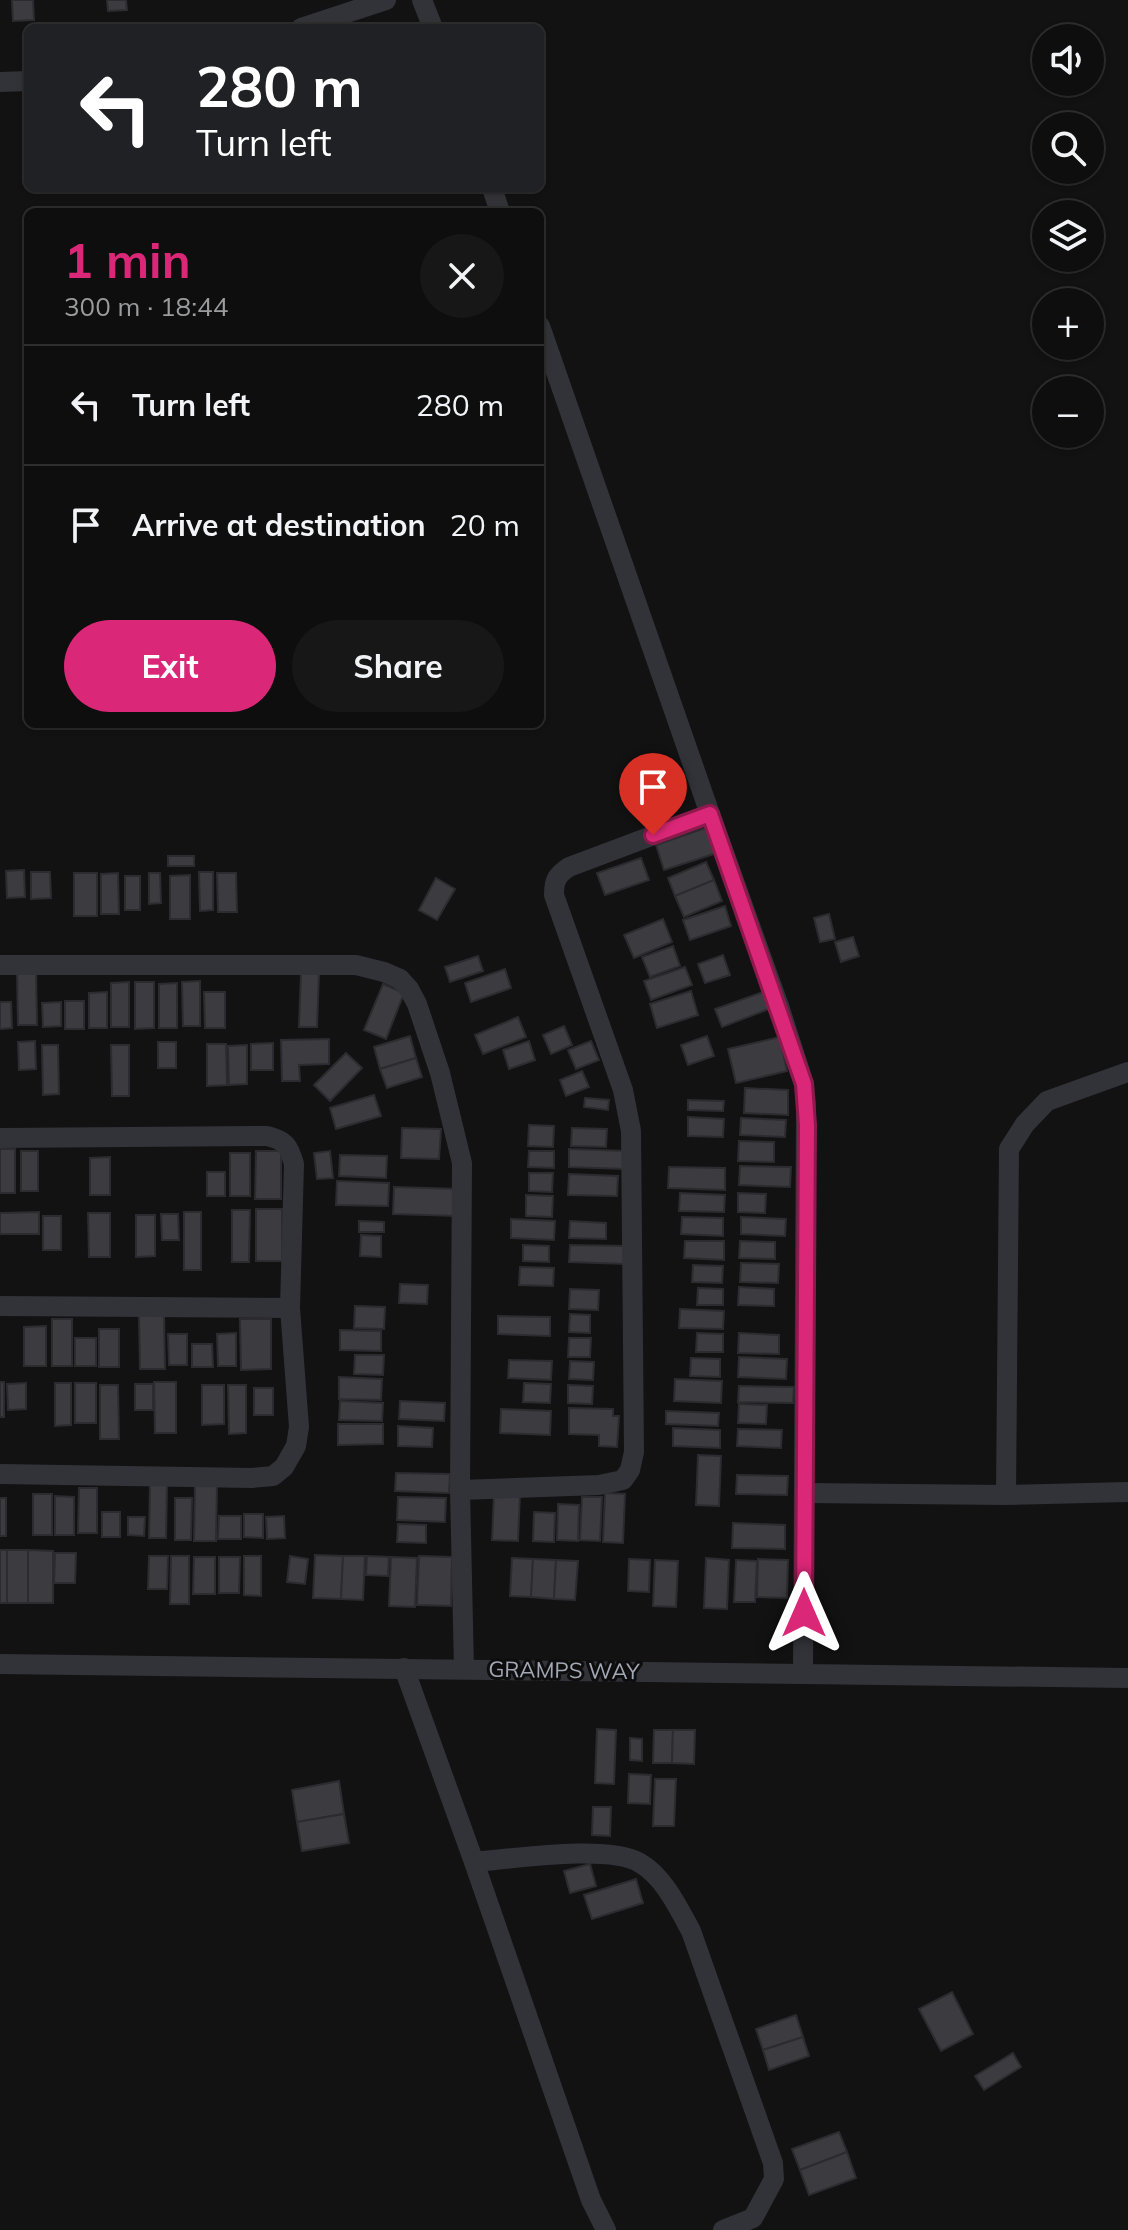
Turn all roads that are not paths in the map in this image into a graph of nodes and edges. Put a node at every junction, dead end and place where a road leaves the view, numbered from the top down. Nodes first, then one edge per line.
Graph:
1 (386, 0) edge
2 (422, 0) edge
3 (313, 24) edge
4 (431, 24) edge
5 (24, 81) edge
6 (0, 82) edge
7 (544, 337) edge
8 (710, 814) junction
9 (0, 965) edge
10 (1128, 1072) edge
11 (0, 1138) edge
12 (0, 1306) edge
13 (290, 1308) junction
14 (0, 1474) edge
15 (460, 1490) junction
16 (1128, 1492) edge
17 (805, 1493) junction
18 (1006, 1495) junction
19 (0, 1664) edge
20 (404, 1668) junction
21 (464, 1669) junction
22 (803, 1673) junction
23 (1128, 1678) edge
24 (474, 1862) junction
25 (606, 2230) edge
26 (723, 2230) edge

1 - 3 street
2 - 4 street
5 - 6 street
7 - 8 street
8 - 15 street
8 - 17 street
9 - 15 street
10 - 18 street
11 - 13 street
12 - 13 street
13 - 14 street
15 - 21 street
16 - 18 street
17 - 18 street
17 - 22 street
19 - 20 street, GRAMPS WAY
20 - 21 street, GRAMPS WAY
20 - 24 street
21 - 22 street, GRAMPS WAY
22 - 23 street, GRAMPS WAY
24 - 25 street
24 - 26 street

